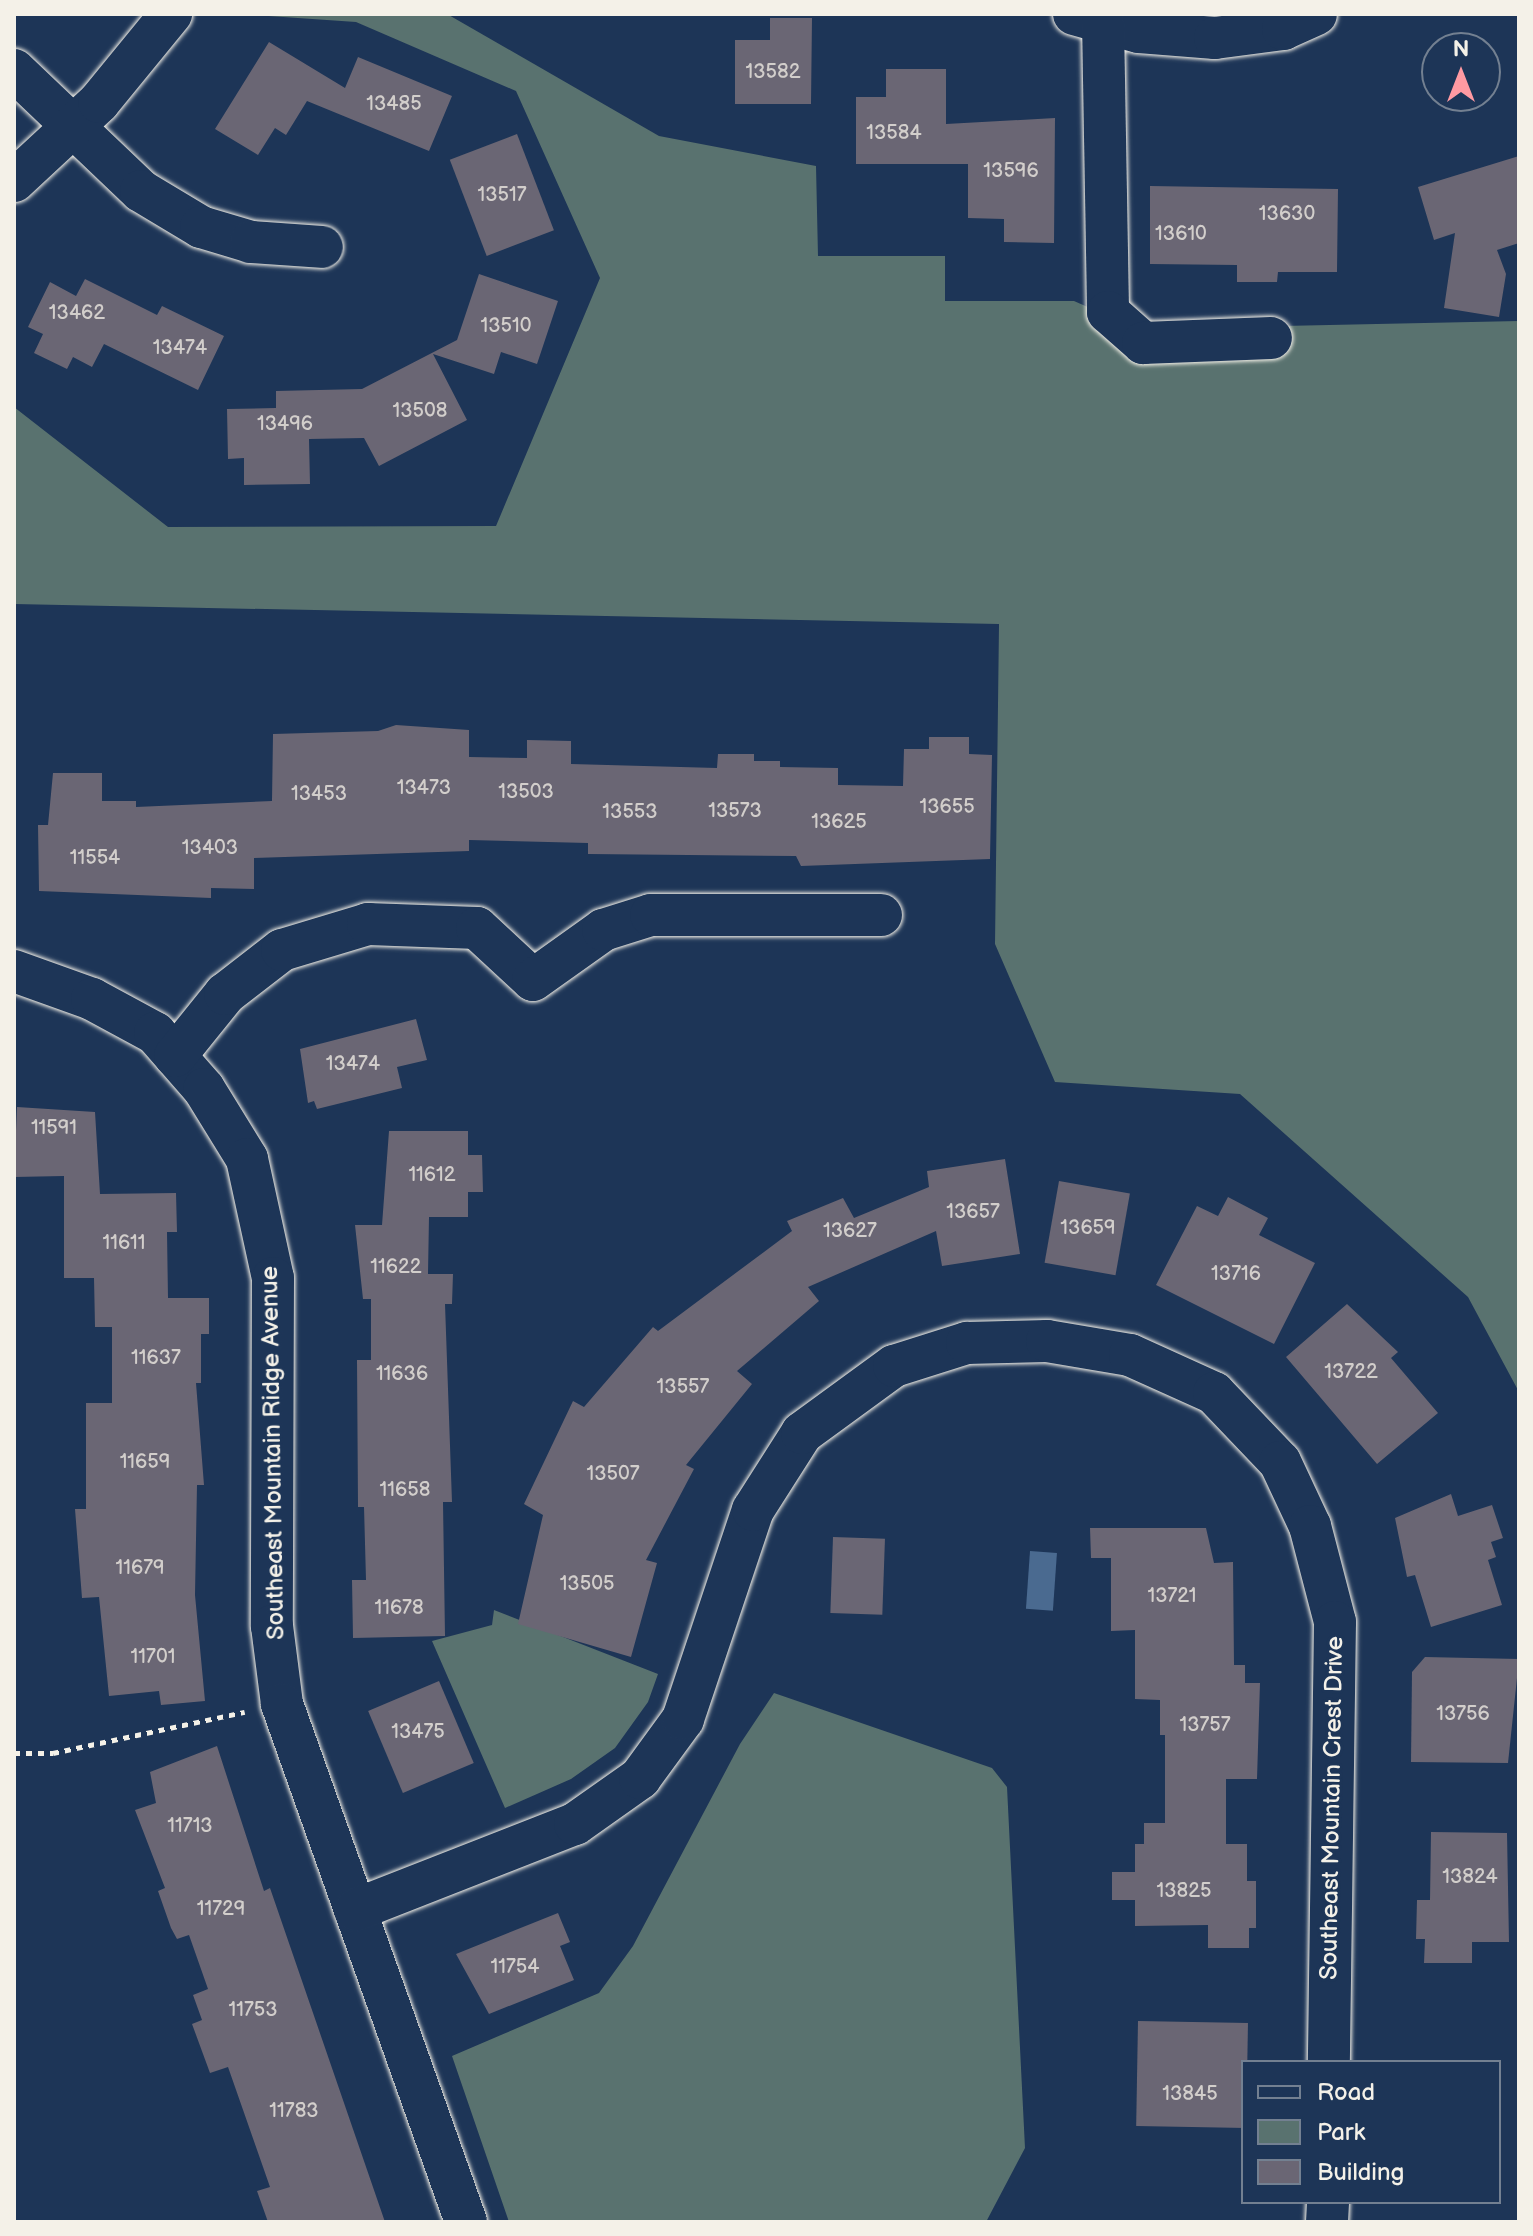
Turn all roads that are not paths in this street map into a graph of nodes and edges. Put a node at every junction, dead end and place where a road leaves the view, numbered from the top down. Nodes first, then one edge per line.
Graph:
1 (171, 14) edge
2 (1316, 14) edge
3 (1089, 18) edge
4 (14, 70) edge
5 (75, 125) junction
6 (14, 181) edge
7 (322, 247) dead end
8 (1271, 338) dead end
9 (881, 915) dead end
10 (14, 971) edge
11 (175, 1056) junction
12 (355, 1910) junction
13 (1329, 2060) edge
14 (466, 2222) edge

1 - 5 street
2 - 3 street
3 - 8 street
4 - 5 street
5 - 6 street
5 - 7 street
9 - 11 street
10 - 11 street, Southeast Mountain Ridge Avenue
11 - 12 street, Southeast Mountain Ridge Avenue
12 - 13 street, Southeast Mountain Crest Drive
12 - 14 street, Southeast Mountain Ridge Avenue

